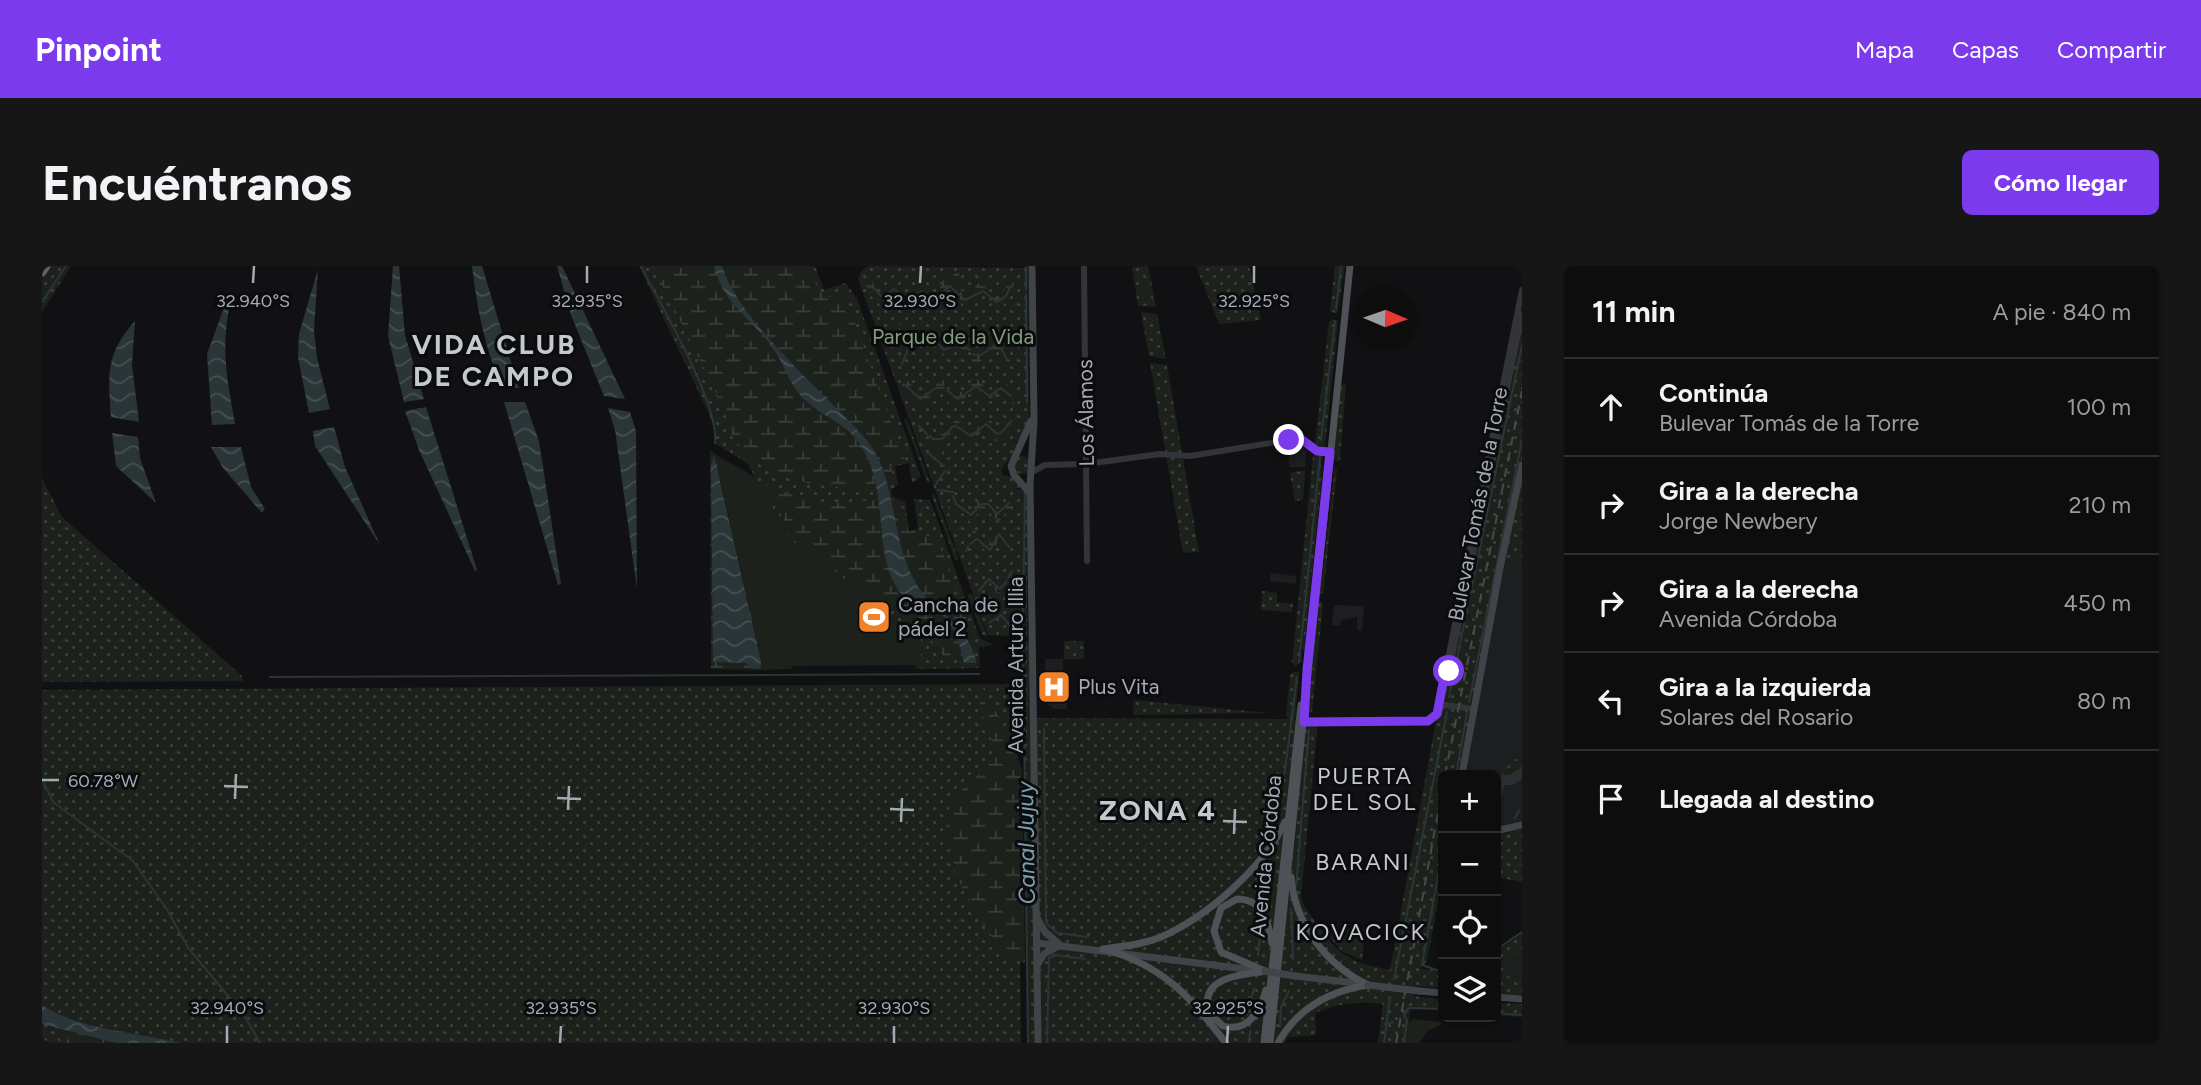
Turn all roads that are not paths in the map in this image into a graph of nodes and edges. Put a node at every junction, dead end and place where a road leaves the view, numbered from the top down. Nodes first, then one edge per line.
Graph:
1 (46, 266) edge
2 (1032, 266) edge
3 (1084, 266) edge
4 (1350, 266) edge
5 (42, 272) edge
6 (1522, 290) edge
7 (1522, 314) edge
8 (1033, 412) junction
9 (1330, 452) junction
10 (1017, 453) junction
11 (1033, 459) junction
12 (1086, 464) junction
13 (1045, 465) junction
14 (1522, 465) edge
15 (1032, 473) junction
16 (1018, 477) junction
17 (1031, 496) junction
18 (1087, 561) dead end
19 (1307, 673) junction
20 (1444, 678) junction
21 (1475, 709) junction
22 (1437, 714) junction
23 (1304, 722) junction
24 (1463, 770) edge
25 (1289, 815) junction
26 (1522, 825) edge
27 (1501, 830) edge
28 (1290, 862) junction
29 (1036, 917) junction
30 (1037, 943) junction
31 (1061, 946) junction
32 (1103, 949) junction
33 (1273, 956) junction
34 (1037, 965) junction
35 (1268, 974) junction
36 (1368, 985) junction
37 (1438, 993) edge
38 (1501, 997) edge
39 (1522, 999) edge
40 (1038, 1043) edge
41 (1226, 1043) edge
42 (1264, 1043) edge
43 (1270, 1043) edge
44 (1278, 1043) edge

1 - 5 highway
2 - 8 main road
3 - 12 street, Los Álamos
4 - 9 main road, Avenida Córdoba
6 - 20 street, Bulevar Tomás de la Torre
7 - 20 street, Bulevar Tomás de la Torre
8 - 10 main road
8 - 11 main road
9 - 12 street
9 - 19 main road, Avenida Córdoba
10 - 11 main road
10 - 16 main road
11 - 13 street
11 - 15 main road
12 - 13 street
12 - 18 street, Los Álamos
13 - 15 street
14 - 21 main road
15 - 16 main road
15 - 17 main road, Avenida Arturo Illia
16 - 17 main road
17 - 29 main road, Avenida Arturo Illia
19 - 23 main road, Avenida Córdoba
19 - 25 main road, Avenida Córdoba
20 - 22 street, Bulevar Tomás de la Torre
21 - 22 street
21 - 24 main road
22 - 23 street
23 - 28 main road, Avenida Córdoba
25 - 32 main road
25 - 33 main road, Avenida Córdoba
26 - 27 main road
28 - 36 main road
28 - 43 main road, Avenida Córdoba
29 - 30 main road, Avenida Arturo Illia
29 - 31 main road
30 - 31 main road
30 - 34 main road, Avenida Arturo Illia
31 - 32 main road
31 - 34 main road
32 - 35 main road
32 - 41 main road
33 - 35 main road, Avenida Córdoba
33 - 35 main road
34 - 40 main road, Avenida Arturo Illia
35 - 35 main road
35 - 36 main road, bridge
35 - 42 main road, Avenida Córdoba
36 - 37 main road, bridge
36 - 44 main road
38 - 39 main road

